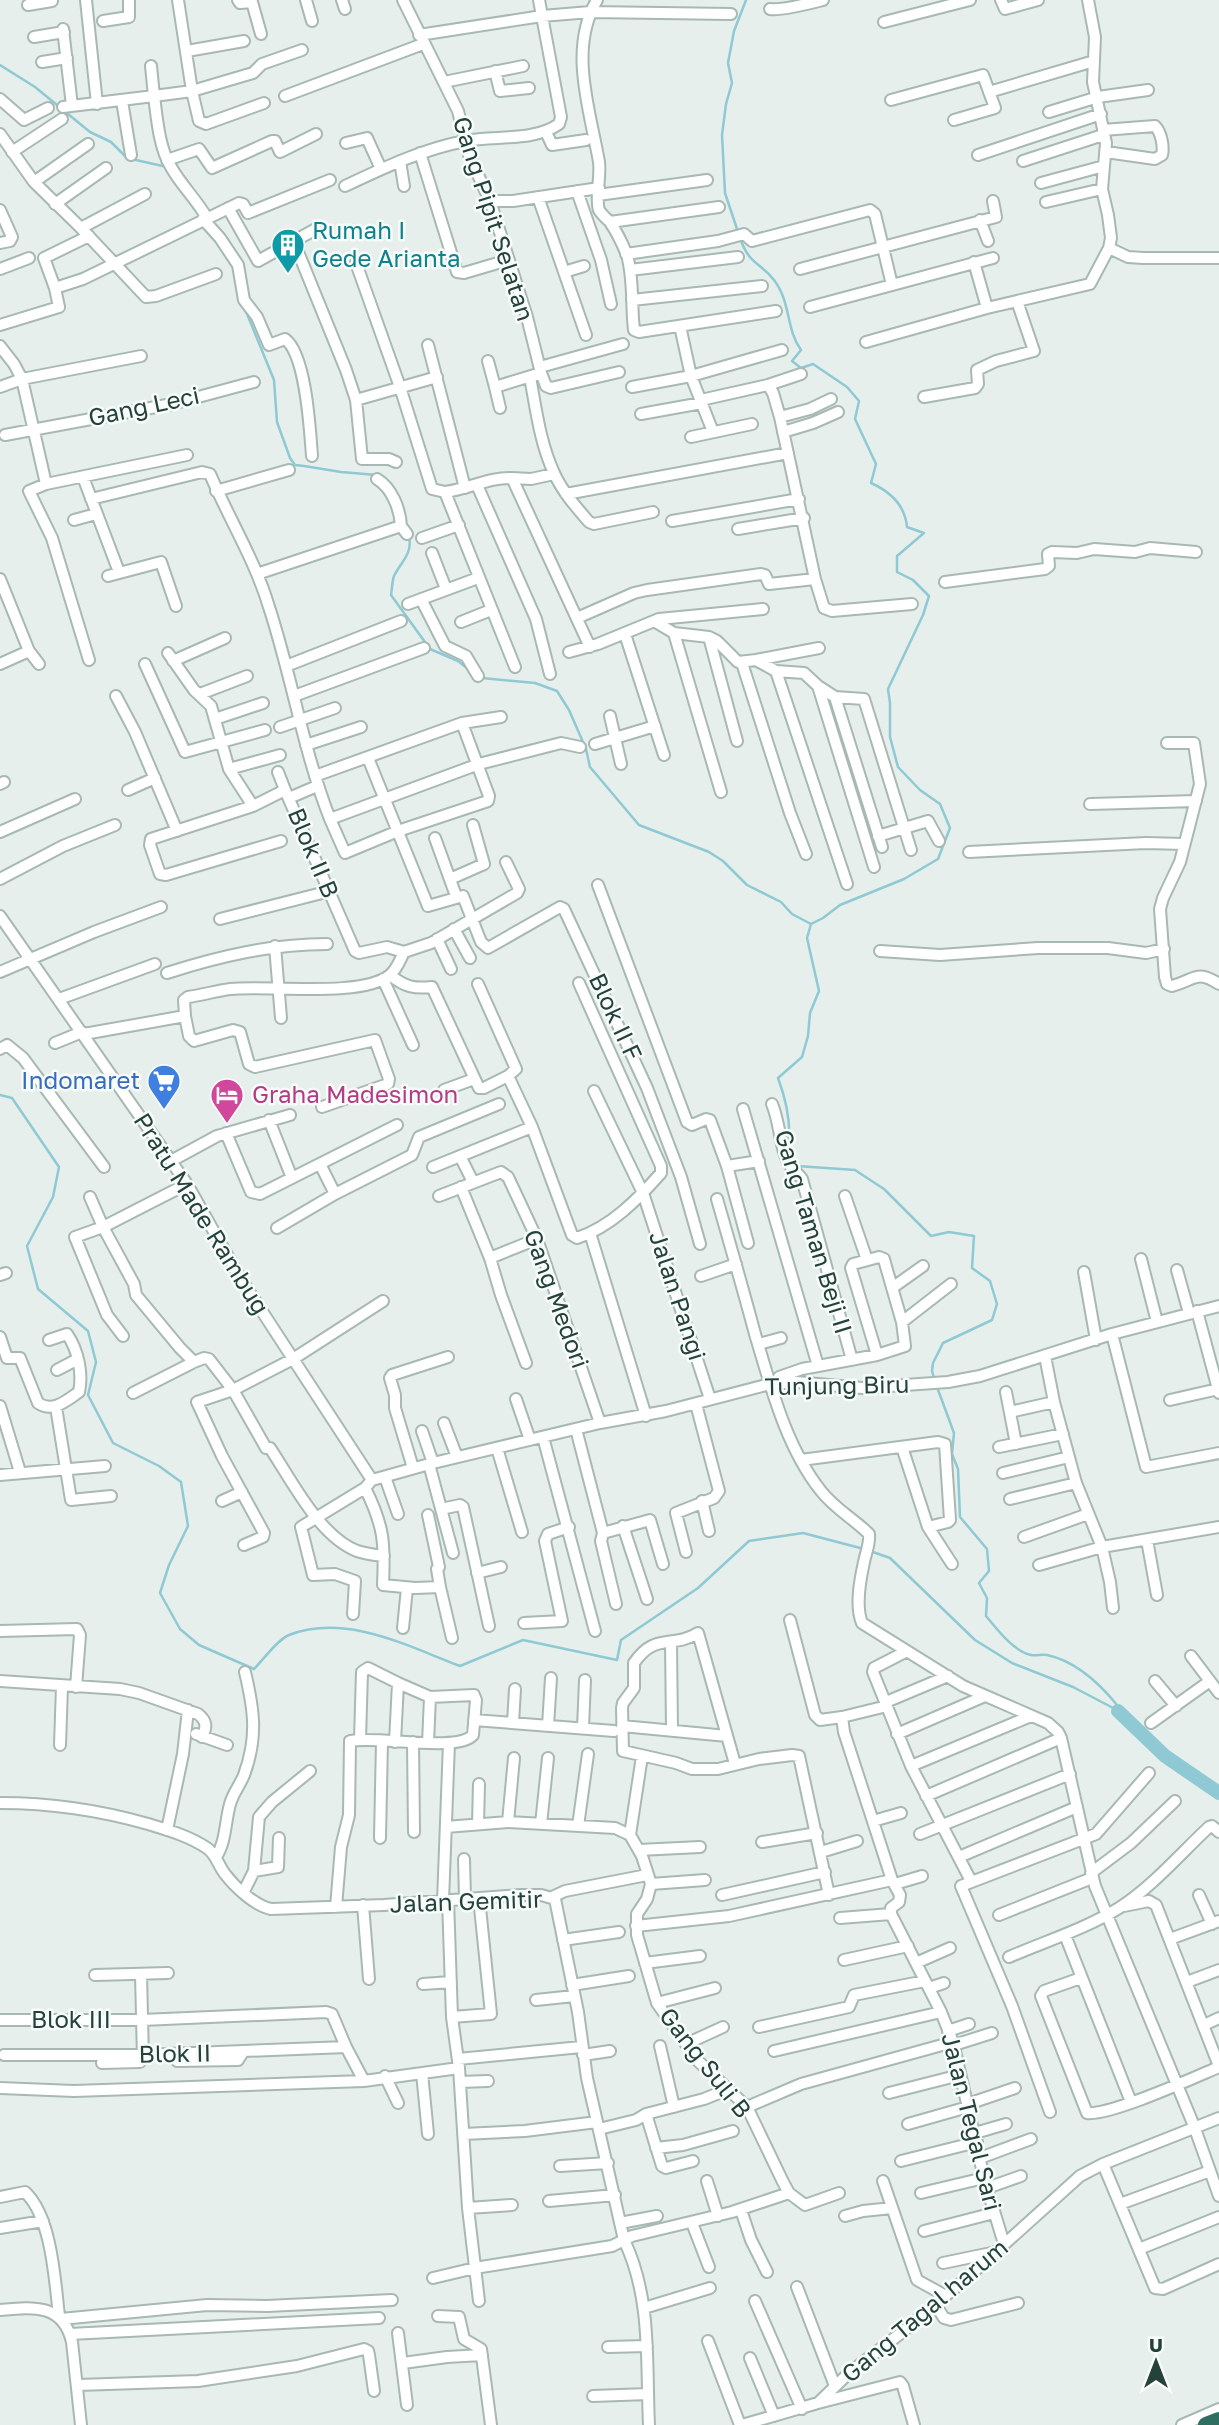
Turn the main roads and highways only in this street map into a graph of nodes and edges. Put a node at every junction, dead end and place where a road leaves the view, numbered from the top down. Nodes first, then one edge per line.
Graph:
1 (1219, 2420) edge
2 (1206, 2425) edge

1 - 2 highway

